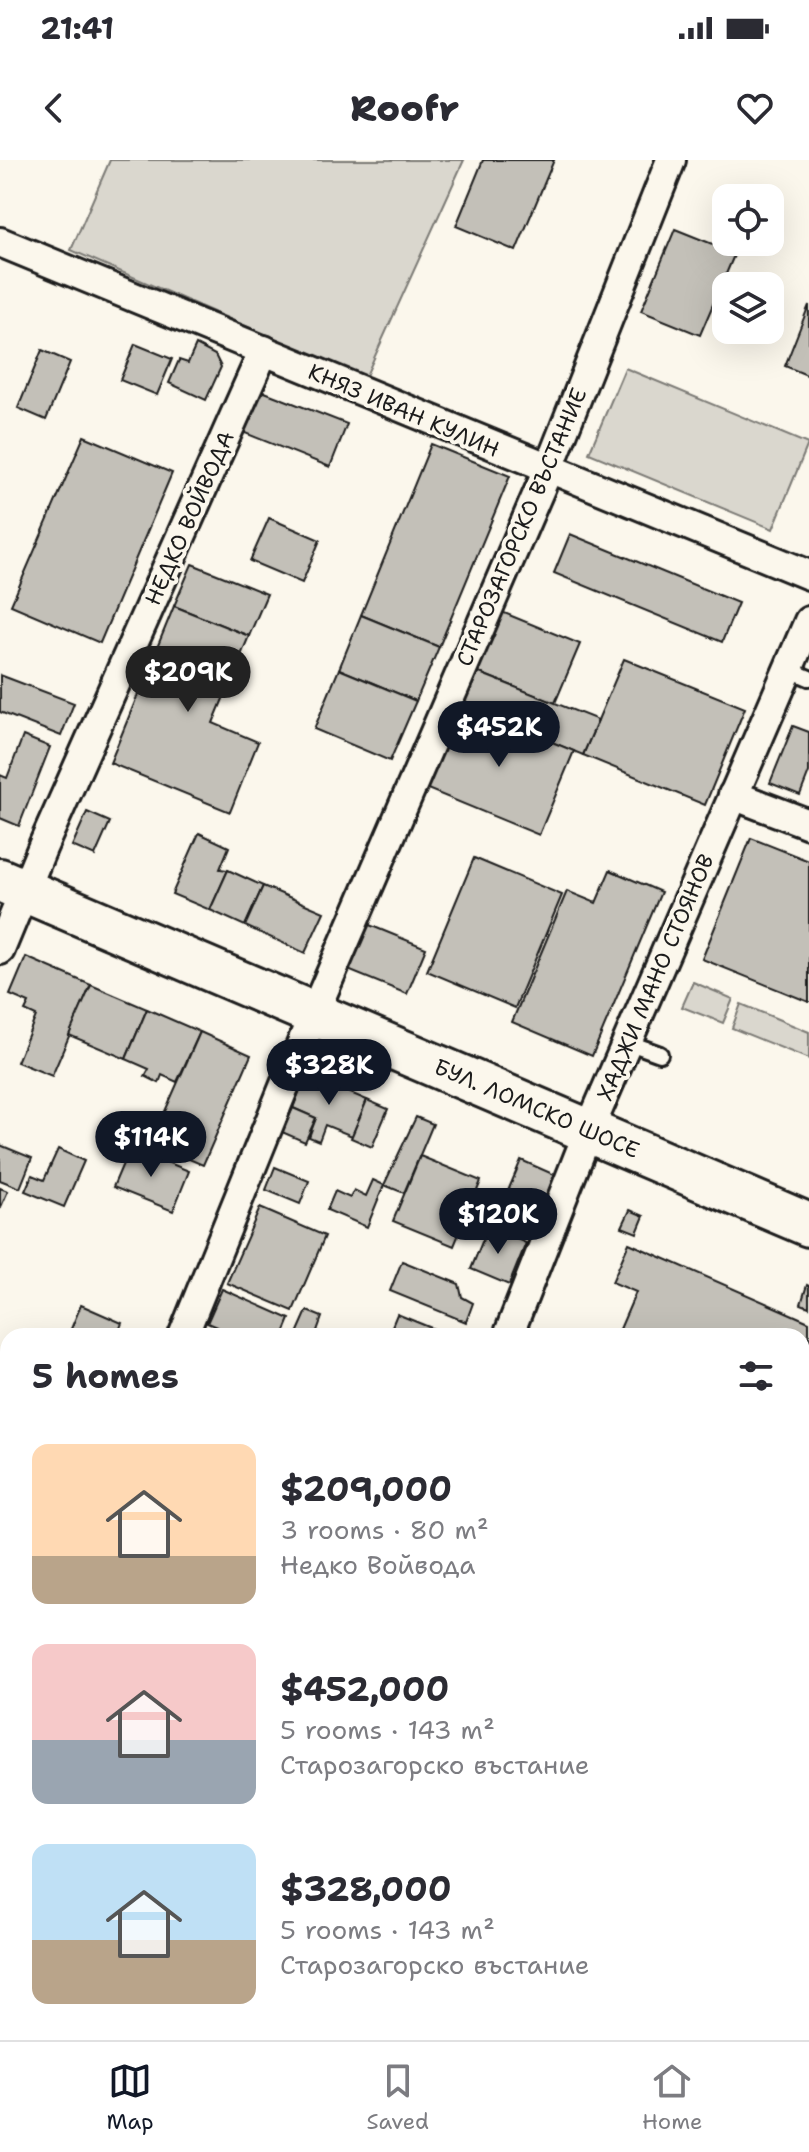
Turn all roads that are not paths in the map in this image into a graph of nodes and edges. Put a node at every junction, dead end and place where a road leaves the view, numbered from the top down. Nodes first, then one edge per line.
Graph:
1 (671, 160) edge
2 (0, 242) edge
3 (264, 350) junction
4 (548, 470) junction
5 (809, 575) edge
6 (809, 621) edge
7 (799, 674) edge
8 (733, 795) junction
9 (809, 824) edge
10 (12, 885) edge
11 (0, 950) edge
12 (314, 1013) junction
13 (627, 1042) junction
14 (660, 1054) dead end
15 (589, 1130) junction
16 (809, 1225) edge
17 (186, 1328) edge
18 (511, 1328) edge

1 - 4 street, СТАРОЗАГОРСКО ВЪСТАНИЕ
2 - 3 street, КНЯЗ ИВАН КУЛИН
3 - 4 street, КНЯЗ ИВАН КУЛИН
3 - 10 street, НЕДКО ВОЙВОДА
4 - 5 street, КНЯЗ ИВАН КУЛИН
4 - 12 street, СТАРОЗАГОРСКО ВЪСТАНИЕ
6 - 7 street, ХАДЖИ МАНО СТОЯНОВ
7 - 8 street, ХАДЖИ МАНО СТОЯНОВ
8 - 9 street
8 - 13 street, ХАДЖИ МАНО СТОЯНОВ
10 - 11 street, НЕДКО ВОЙВОДА
10 - 12 main road, БУЛ. ЛОМСКО ШОСЕ
12 - 15 main road, БУЛ. ЛОМСКО ШОСЕ
12 - 17 street, СТАРОЗАГОРСКО ВЪСТАНИЕ
13 - 14 lane
13 - 15 street, ХАДЖИ МАНО СТОЯНОВ
15 - 16 main road, БУЛ. ЛОМСКО ШОСЕ
15 - 18 street, ХАДЖИ МАНО СТОЯНОВ

